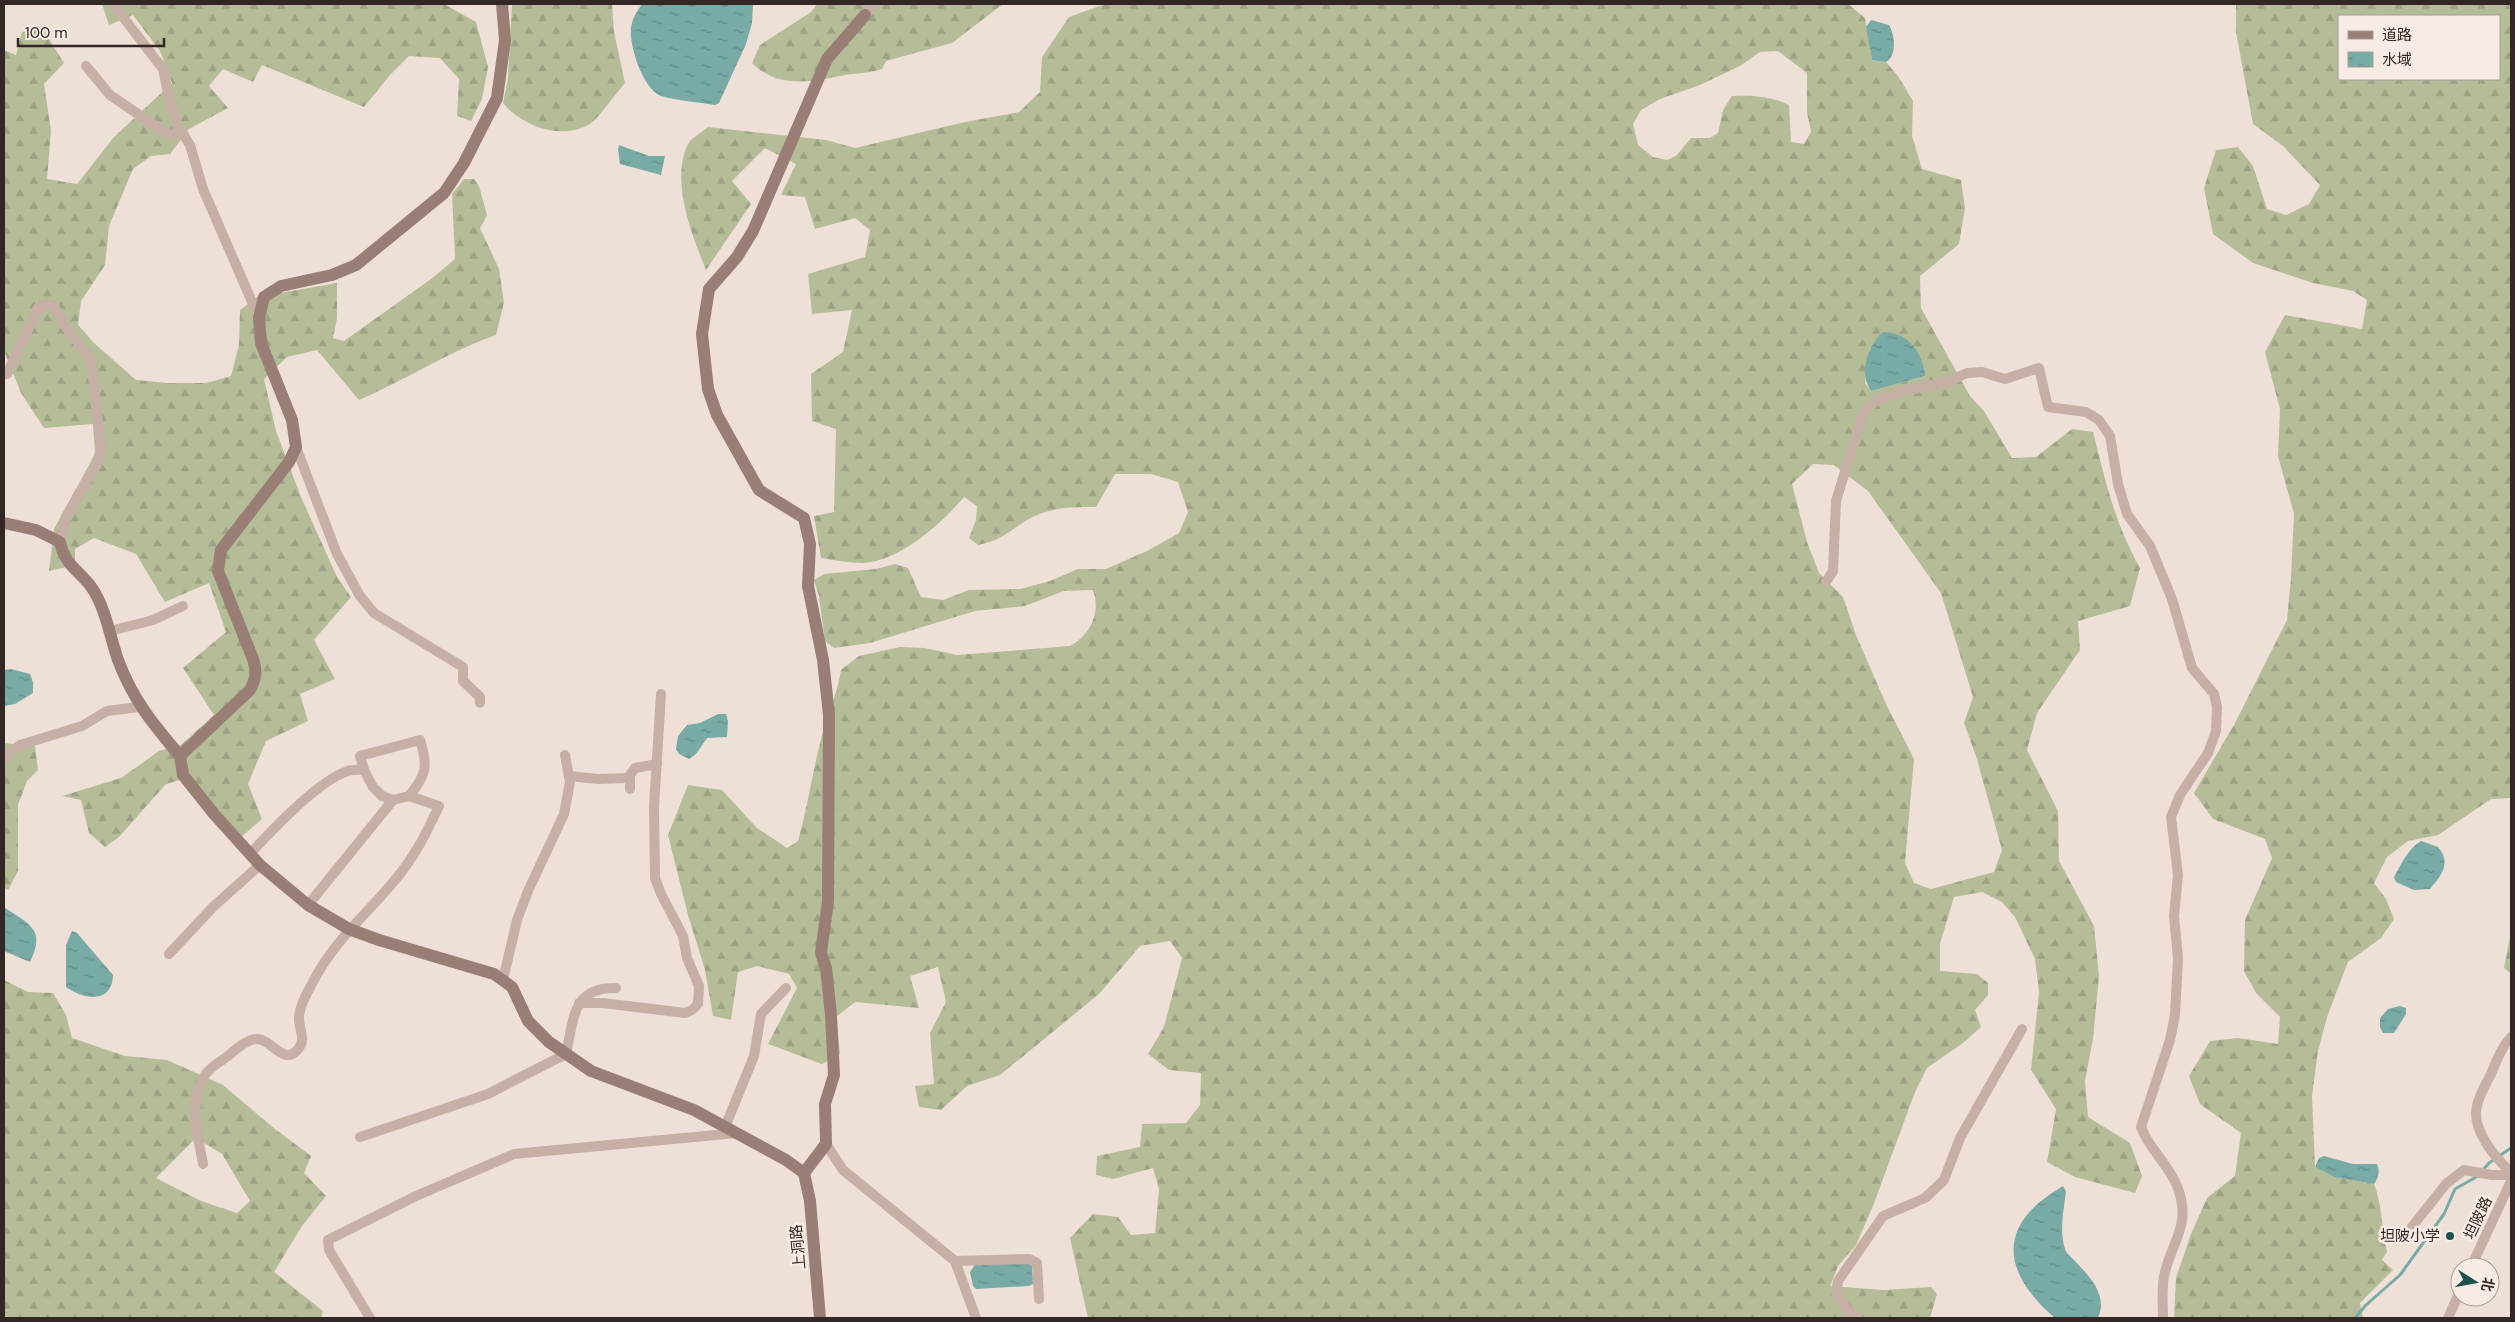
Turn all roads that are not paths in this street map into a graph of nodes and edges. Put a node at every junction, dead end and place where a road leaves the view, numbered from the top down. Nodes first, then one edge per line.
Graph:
1 (113, 4) edge
2 (502, 4) edge
3 (876, 4) edge
4 (865, 15) joint
5 (86, 66) dead end
6 (184, 135) junction
7 (259, 318) junction
8 (7, 374) dead end
9 (296, 447) junction
10 (4, 523) edge
11 (60, 542) junction
12 (1826, 582) dead end
13 (183, 606) dead end
14 (110, 631) junction
15 (661, 694) dead end
16 (480, 703) dead end
17 (139, 707) junction
18 (565, 754) dead end
19 (180, 756) junction
20 (4, 758) edge
21 (657, 764) junction
22 (364, 770) junction
23 (569, 776) junction
24 (630, 778) junction
25 (630, 789) dead end
26 (409, 796) junction
27 (393, 800) junction
28 (250, 854) junction
29 (260, 865) junction
30 (308, 905) junction
31 (349, 929) junction
32 (169, 954) dead end
33 (503, 980) junction
34 (616, 988) dead end
35 (786, 988) dead end
36 (579, 1003) junction
37 (2022, 1029) dead end
38 (2511, 1037) edge
39 (566, 1054) junction
40 (725, 1127) junction
41 (737, 1134) junction
42 (360, 1137) dead end
43 (826, 1144) junction
44 (203, 1164) dead end
45 (804, 1173) junction
46 (2511, 1174) edge
47 (2511, 1181) edge
48 (2411, 1228) dead end
49 (2476, 1257) edge
50 (955, 1261) junction
51 (1039, 1299) dead end
52 (370, 1318) edge
53 (820, 1318) edge
54 (976, 1318) edge
55 (1858, 1318) edge
56 (2163, 1318) edge

1 - 6 street
2 - 7 street
3 - 4 street
4 - 43 street
5 - 6 street
6 - 7 street
7 - 9 street
8 - 11 street
9 - 16 street
9 - 19 street
10 - 11 street
11 - 14 street
12 - 56 street
13 - 14 street
14 - 17 street
15 - 21 street
17 - 19 street
17 - 20 street
18 - 23 street
19 - 28 street
21 - 24 street
21 - 36 street
22 - 26 street
22 - 27 street
22 - 28 street
23 - 24 street
23 - 33 street
24 - 25 street
26 - 27 street
26 - 31 street
27 - 30 street
28 - 29 street
29 - 30 street
29 - 32 street
30 - 31 street
31 - 33 street
31 - 44 street
33 - 39 street
34 - 36 street
35 - 40 street
36 - 39 street
37 - 55 street
38 - 46 street
39 - 40 street
39 - 42 street
40 - 41 street
41 - 45 street
41 - 52 street
43 - 45 street
43 - 50 street
45 - 53 street, 上洞路
46 - 48 street
47 - 49 street, 坦陂路
50 - 51 street
50 - 54 street

